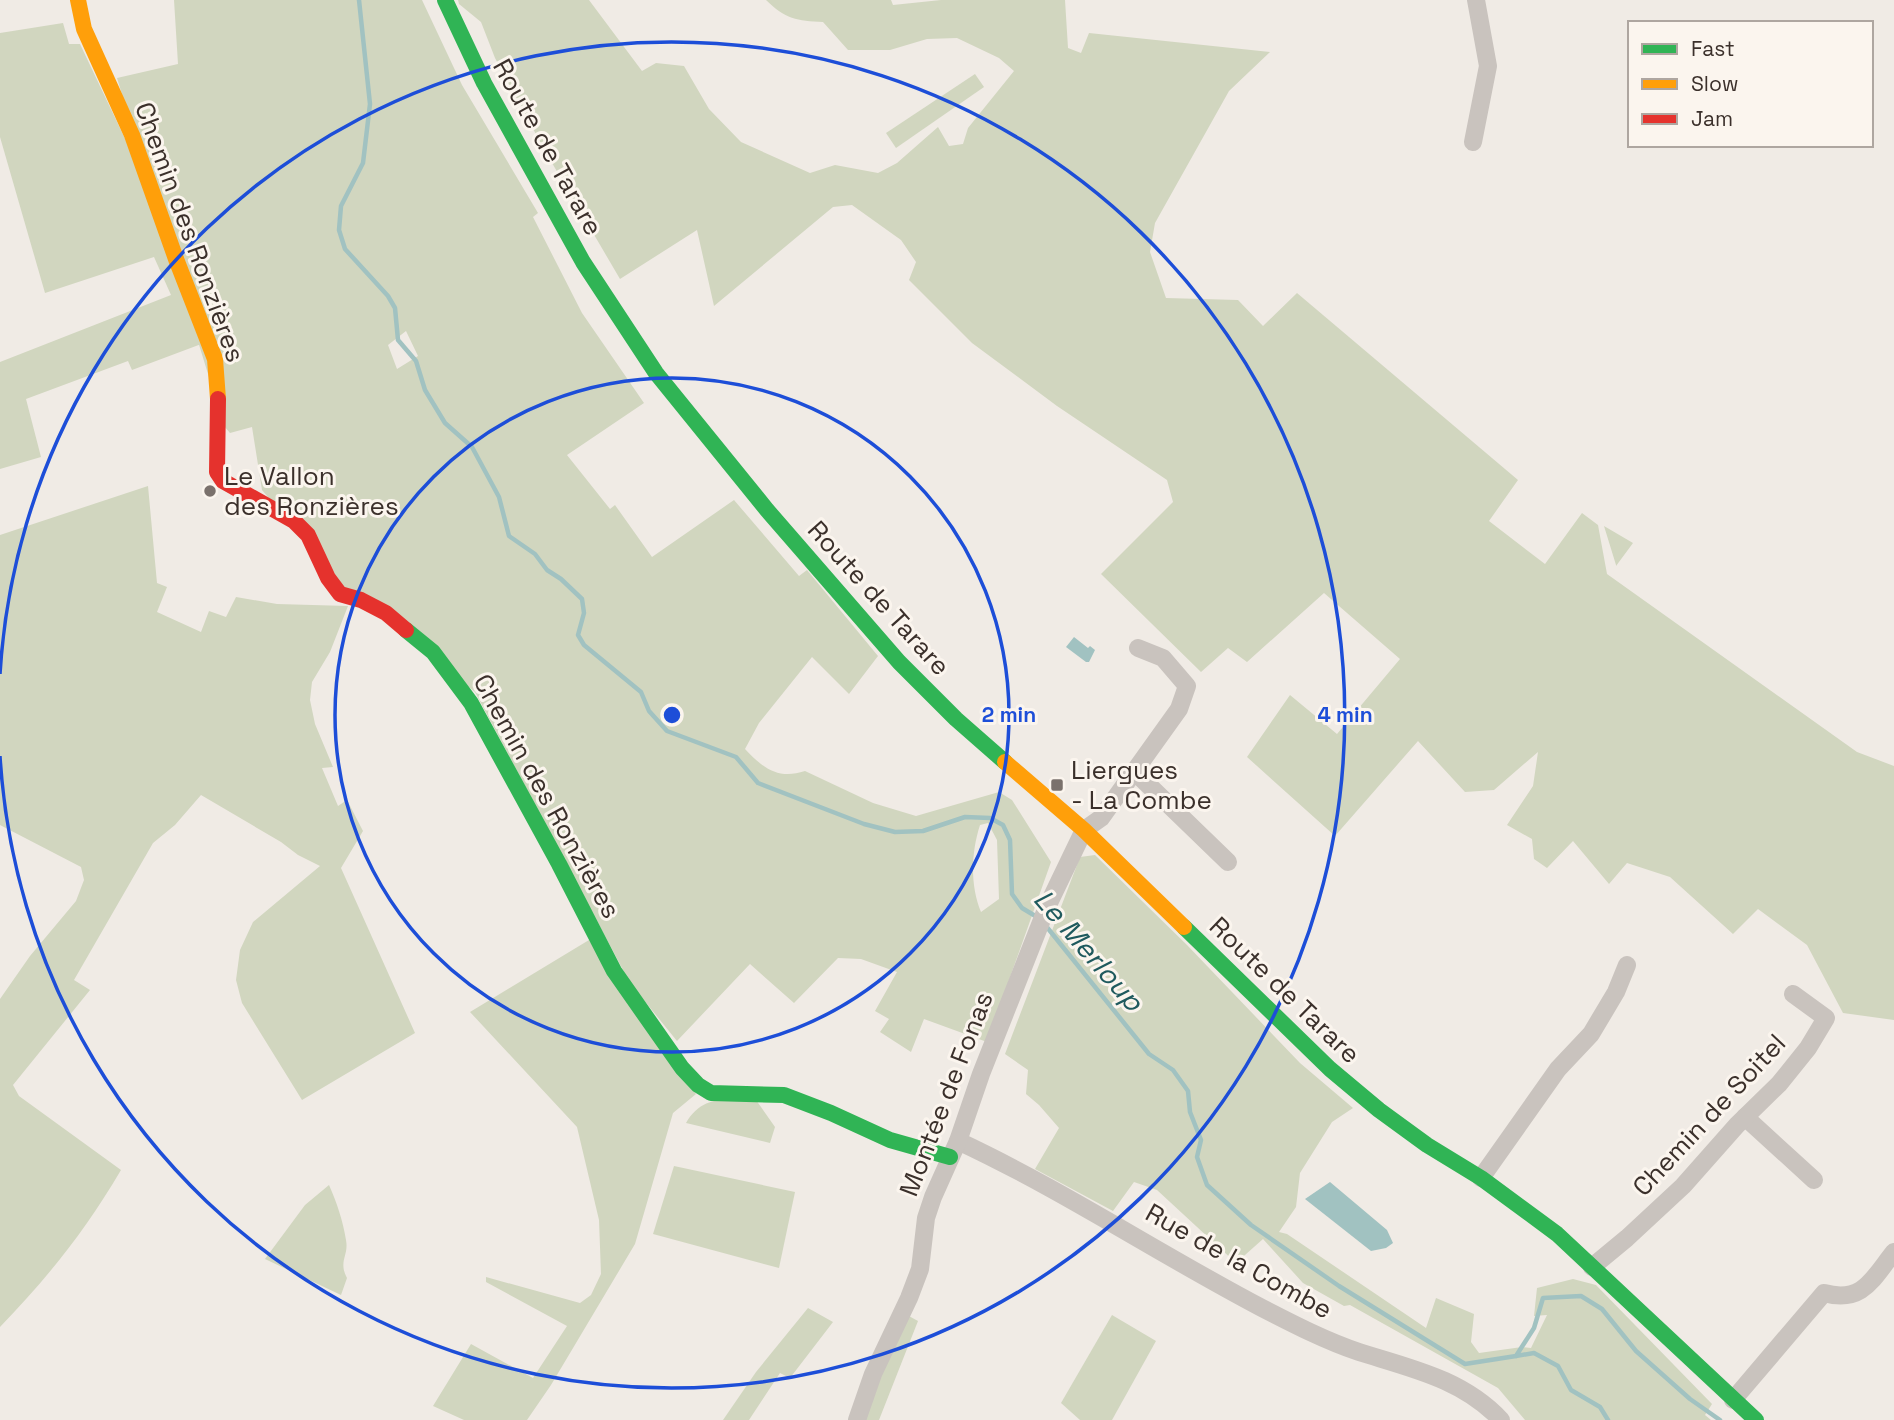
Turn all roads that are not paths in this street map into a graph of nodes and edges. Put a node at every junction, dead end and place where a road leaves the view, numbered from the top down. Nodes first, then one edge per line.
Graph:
1 (78, 0) edge
2 (445, 0) edge
3 (1476, 0) edge
4 (1473, 142) dead end
5 (1138, 649) dead end
6 (1135, 772) junction
7 (1084, 830) junction
8 (1227, 862) dead end
9 (1627, 965) dead end
10 (1793, 994) dead end
11 (1745, 1117) junction
12 (954, 1149) junction
13 (1482, 1178) junction
14 (1814, 1180) dead end
15 (1894, 1252) edge
16 (1592, 1267) junction
17 (1733, 1400) junction
18 (1499, 1418) edge
19 (857, 1420) edge
20 (1756, 1420) edge

1 - 12 main road, Chemin des Ronzières
2 - 7 main road, Route de Tarare
3 - 4 street
5 - 6 street
6 - 7 street
6 - 8 street
7 - 12 street, Montée de Fonas
7 - 13 main road, Route de Tarare
9 - 13 street
10 - 11 street, Chemin de Soitel
11 - 14 street
11 - 16 street, Chemin de Soitel
12 - 18 street, Rue de la Combe
12 - 19 street, Montée de Fonas
13 - 16 main road, Route de Tarare
15 - 17 street
16 - 17 main road, Route de Tarare
17 - 20 main road, Route de Tarare

